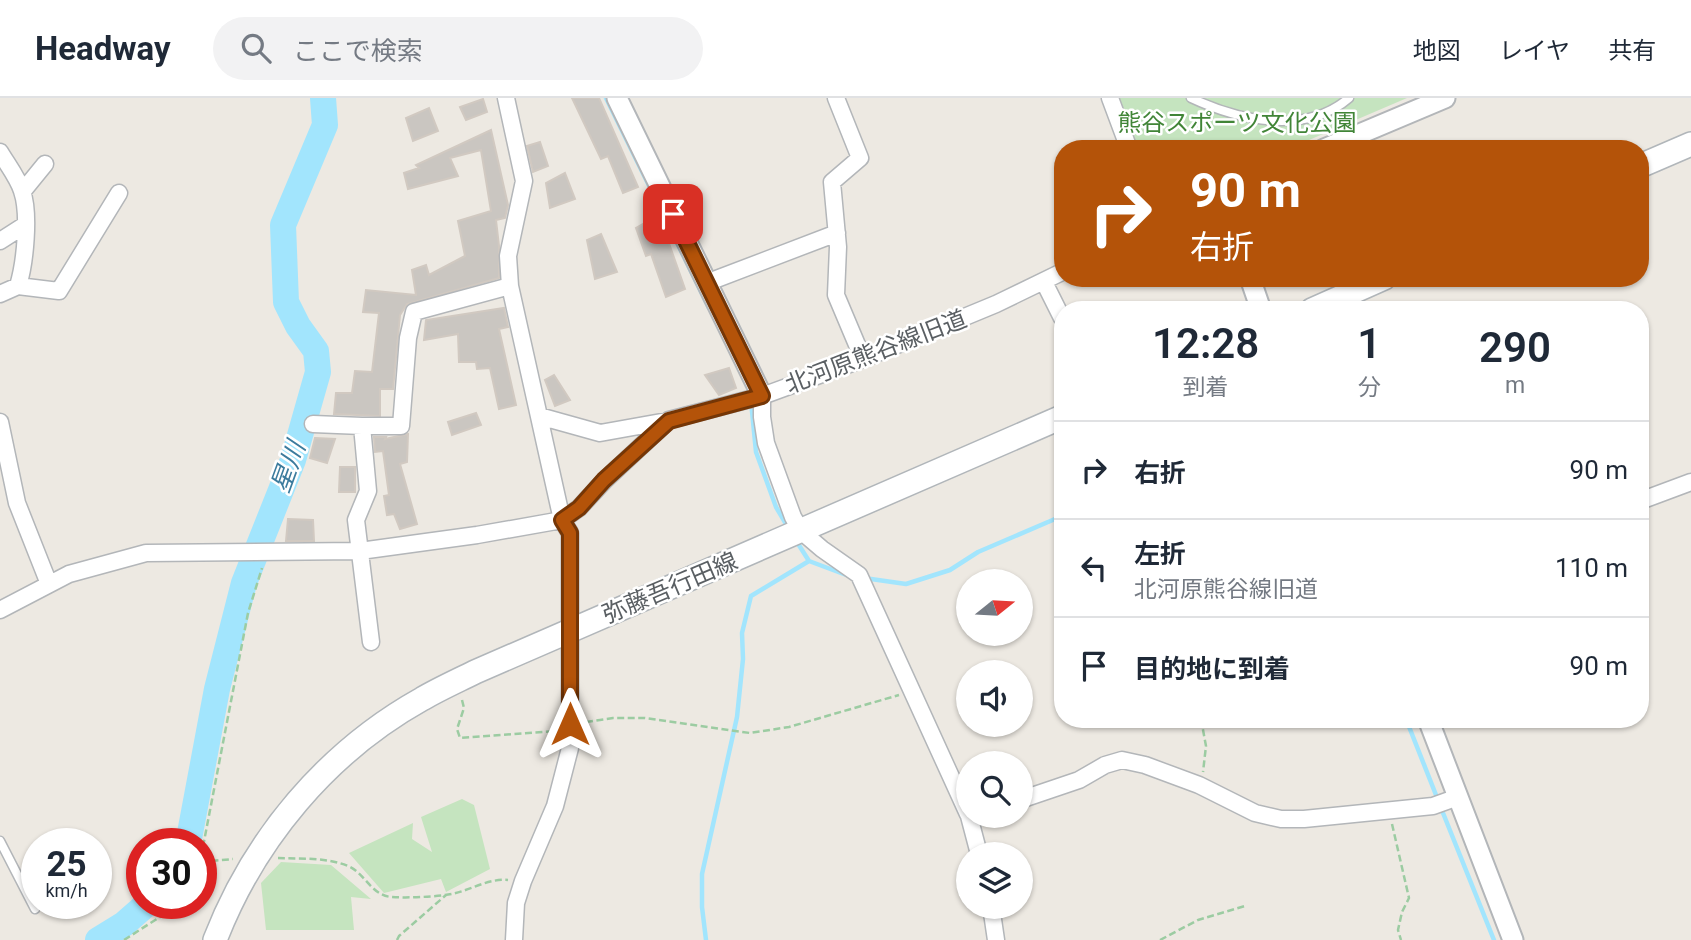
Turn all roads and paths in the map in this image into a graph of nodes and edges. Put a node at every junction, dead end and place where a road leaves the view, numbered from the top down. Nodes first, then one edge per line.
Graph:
1 (506, 98) edge
2 (617, 98) edge
3 (836, 98) edge
4 (1110, 98) edge
5 (1191, 98) edge
6 (1349, 98) edge
7 (1444, 98) edge
8 (1126, 140) edge
9 (1345, 140) edge
10 (1691, 144) edge
11 (0, 152) edge
12 (1649, 162) edge
13 (46, 164) dead end
14 (23, 191) junction
15 (119, 193) dead end
16 (25, 225) junction
17 (836, 233) junction
18 (0, 241) edge
19 (1054, 276) edge
20 (1044, 282) junction
21 (706, 283) junction
22 (18, 286) junction
23 (510, 286) junction
24 (1364, 287) edge
25 (0, 294) edge
26 (1332, 301) edge
27 (1054, 302) edge
28 (863, 359) junction
29 (762, 396) junction
30 (539, 416) junction
31 (1054, 420) edge
32 (669, 421) junction
33 (0, 422) edge
34 (313, 424) dead end
35 (362, 426) junction
36 (1691, 482) edge
37 (1649, 498) edge
38 (562, 520) junction
39 (801, 531) junction
40 (360, 551) junction
41 (268, 552) junction
42 (49, 584) junction
43 (0, 610) edge
44 (570, 632) junction
45 (372, 642) dead end
46 (454, 682) junction
47 (912, 691) junction
48 (570, 727) junction
49 (1203, 728) edge
50 (1431, 728) edge
51 (956, 785) edge
52 (1199, 785) junction
53 (1033, 796) edge
54 (1458, 797) junction
55 (1389, 810) junction
56 (207, 828) edge
57 (0, 841) edge
58 (256, 857) junction
59 (217, 859) edge
60 (523, 881) junction
61 (21, 882) edge
62 (446, 895) junction
63 (1245, 906) dead end
64 (157, 919) edge
65 (993, 919) edge
66 (124, 940) edge
67 (215, 940) edge
68 (397, 940) edge
69 (514, 940) edge
70 (996, 940) edge
71 (1160, 940) edge
72 (1401, 940) edge
73 (1513, 940) edge

1 - 23 street
2 - 21 street, 北河原熊谷線旧道
3 - 17 street
4 - 8 street
5 - 6 lane
7 - 9 street
10 - 12 main road
11 - 14 street
13 - 14 street
14 - 16 street
15 - 22 street
16 - 18 street
16 - 22 street
17 - 21 street
17 - 28 street
19 - 20 street, 北河原熊谷線旧道
20 - 27 street
20 - 28 street, 北河原熊谷線旧道
21 - 29 street, 北河原熊谷線旧道
22 - 25 street
23 - 30 street
23 - 35 street
24 - 26 main road
28 - 29 street, 北河原熊谷線旧道
29 - 32 street
29 - 39 street
30 - 32 street
30 - 38 street
31 - 39 main road, 弥藤吾行田線
32 - 38 street
33 - 42 street
34 - 35 street
35 - 40 street
36 - 37 street
38 - 40 street
38 - 44 street
39 - 44 main road, 弥藤吾行田線
39 - 47 street
40 - 41 street
40 - 45 street
41 - 42 street
41 - 56 path
42 - 43 street
44 - 46 main road, 弥藤吾行田線
44 - 48 street
46 - 48 path
46 - 58 main road, 弥藤吾行田線
47 - 48 path
47 - 51 street
48 - 60 street
49 - 52 path
50 - 54 street
52 - 53 street
52 - 55 street
54 - 55 street
54 - 73 street
55 - 72 path
57 - 61 lane
58 - 59 path
58 - 62 path
58 - 67 main road, 弥藤吾行田線
60 - 62 path
60 - 69 street
62 - 68 path
63 - 71 path
64 - 66 path
65 - 70 street

